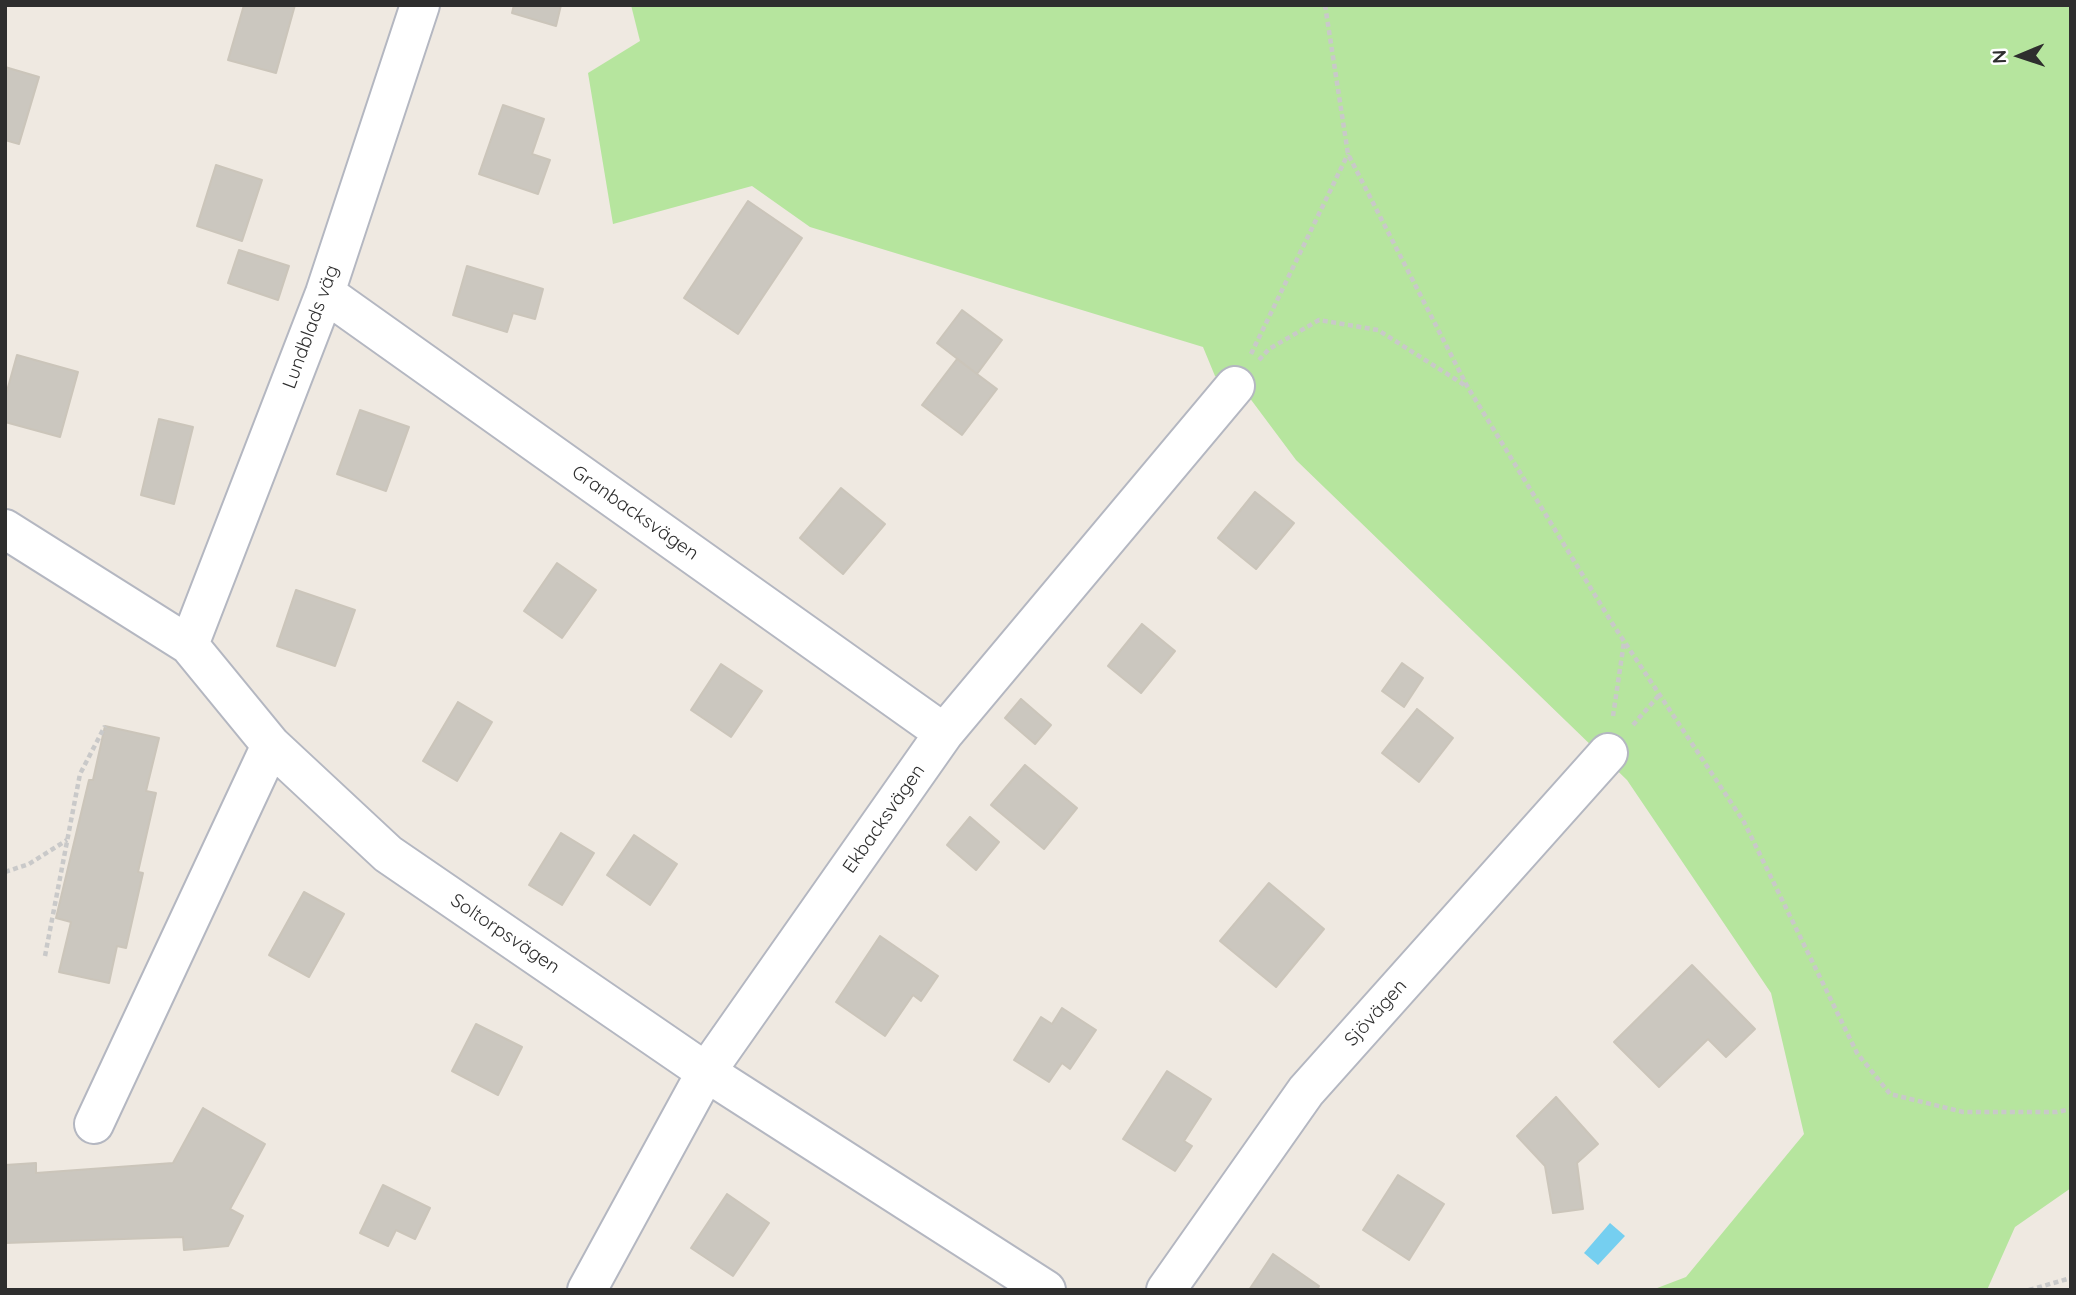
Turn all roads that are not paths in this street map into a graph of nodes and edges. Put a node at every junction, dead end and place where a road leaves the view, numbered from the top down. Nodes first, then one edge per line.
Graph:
1 (420, 5) edge
2 (325, 293) junction
3 (1235, 386) road end
4 (5, 529) edge
5 (189, 645) junction
6 (944, 733) junction
7 (271, 745) junction
8 (1608, 753) road end
9 (706, 1072) junction
10 (94, 1124) dead end
11 (587, 1290) edge
12 (1046, 1290) edge
13 (1166, 1290) edge

1 - 2 street, Lundblads väg
2 - 5 street, Lundblads väg
2 - 6 street, Granbacksvägen
3 - 6 street, Ekbacksvägen
4 - 5 street, Soltorpsvägen
5 - 7 street, Soltorpsvägen
6 - 9 street, Ekbacksvägen
7 - 9 street, Soltorpsvägen
7 - 10 street
8 - 13 street, Sjövägen
9 - 11 street, Ekbacksvägen
9 - 12 street, Soltorpsvägen

